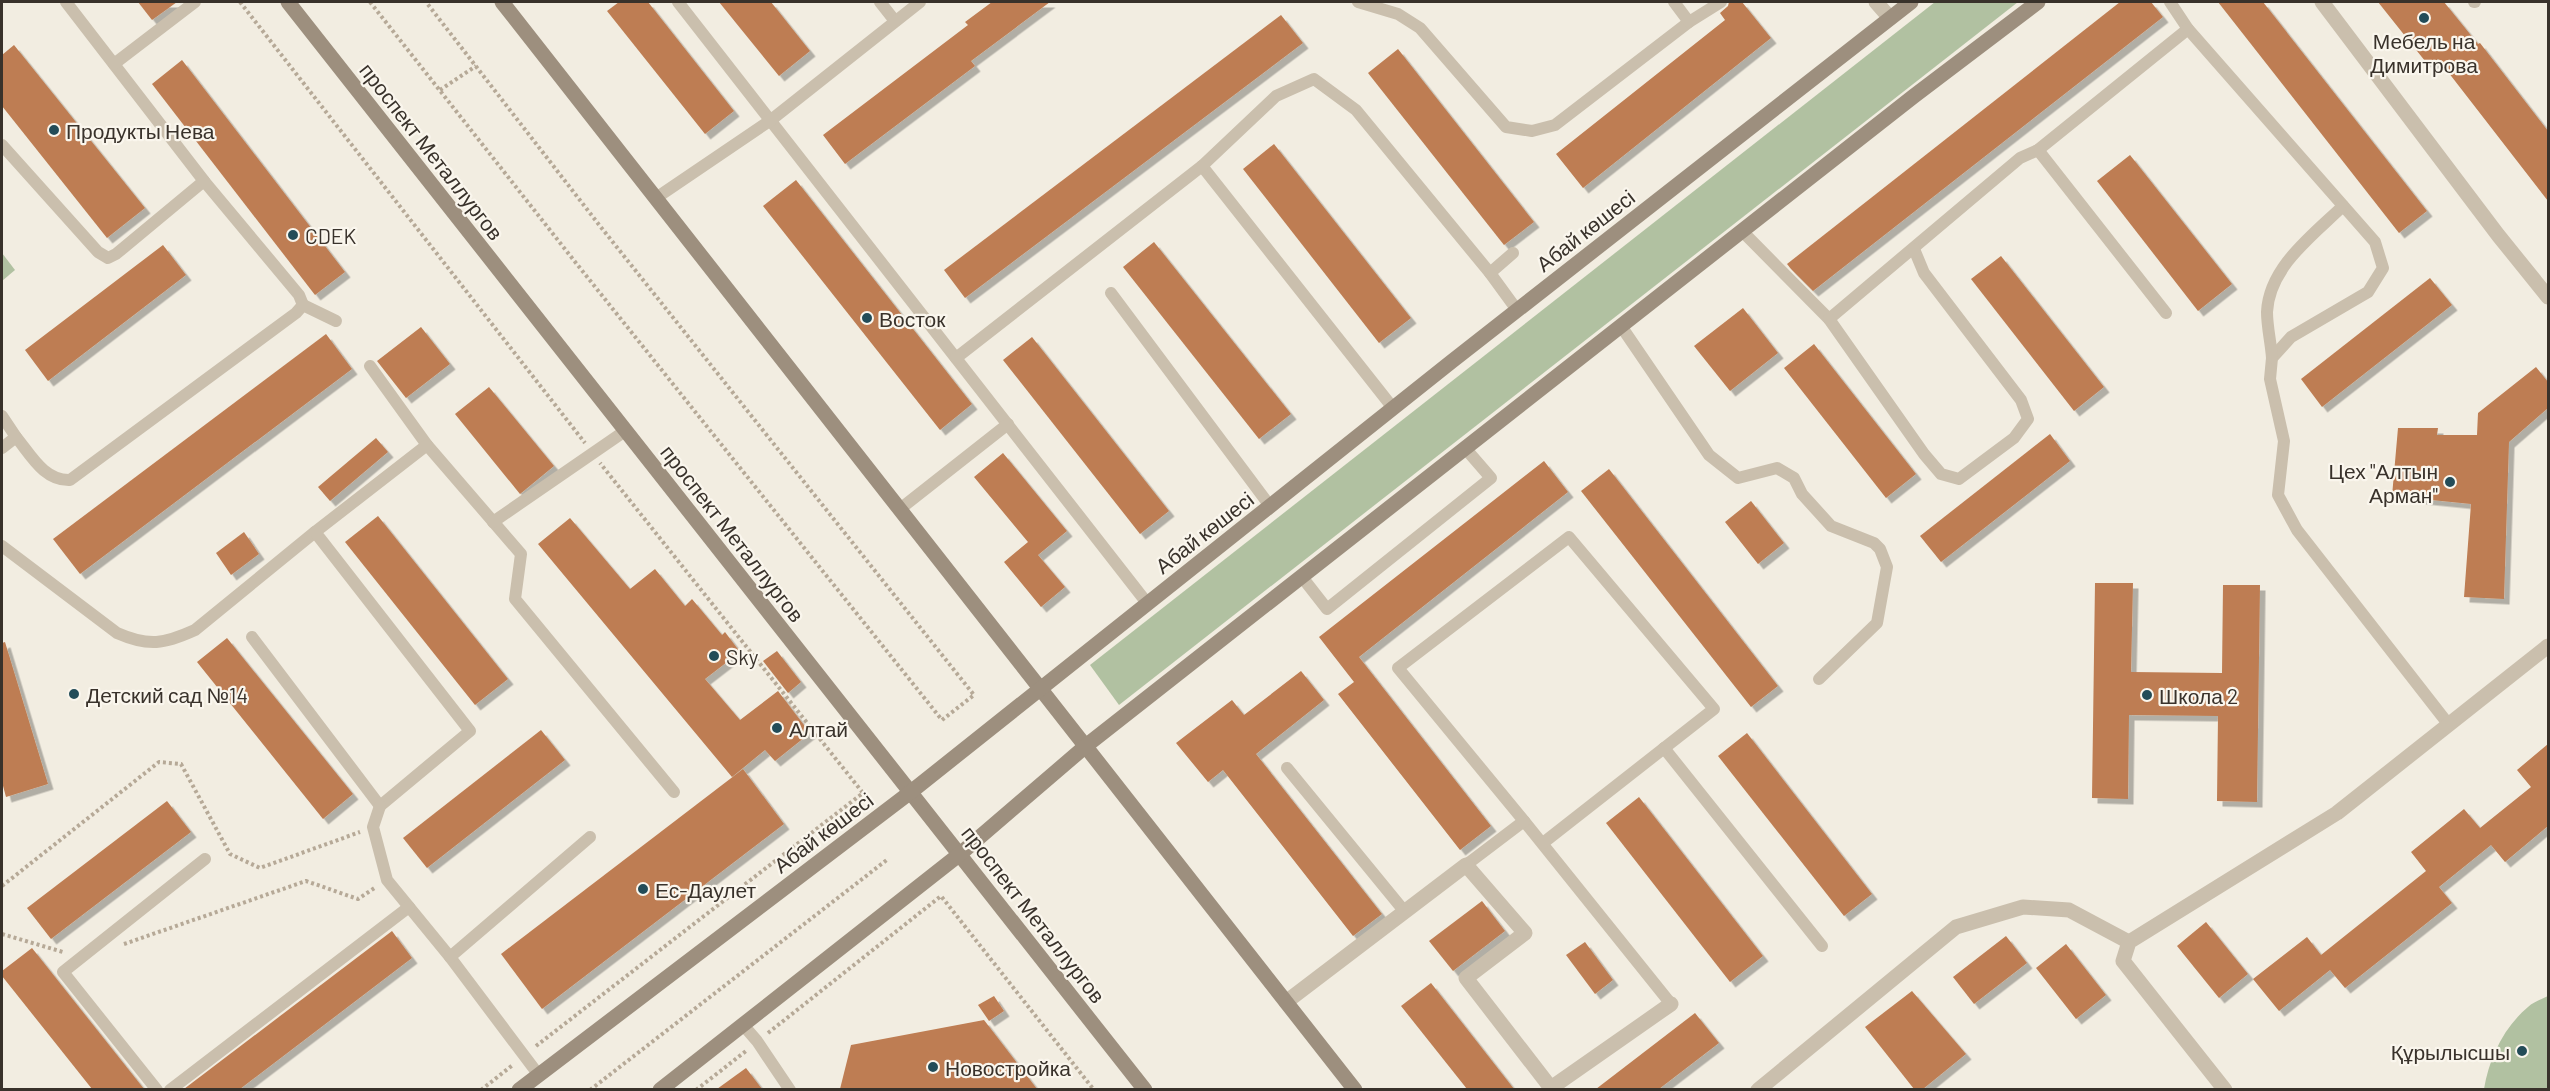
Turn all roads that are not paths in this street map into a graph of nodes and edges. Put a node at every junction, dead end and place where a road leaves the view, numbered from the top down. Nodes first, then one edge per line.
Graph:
1 (66, 2) edge
2 (195, 2) edge
3 (288, 2) edge
4 (502, 2) edge
5 (678, 2) edge
6 (880, 2) edge
7 (920, 2) edge
8 (1358, 2) edge
9 (1674, 2) edge
10 (1721, 2) edge
11 (1876, 2) edge
12 (1911, 2) edge
13 (2038, 2) edge
14 (2170, 2) edge
15 (2322, 2) edge
16 (1890, 18) junction
17 (895, 21) junction
18 (1689, 22) junction
19 (2188, 28) junction
20 (114, 64) junction
21 (771, 120) junction
22 (2, 145) edge
23 (2038, 150) junction
24 (1202, 166) junction
25 (204, 181) junction
26 (656, 198) junction
27 (2343, 206) junction
28 (1742, 231) junction
29 (1914, 249) junction
30 (1513, 253) dead end
31 (1490, 273) junction
32 (1111, 293) dead end
33 (2548, 297) edge
34 (303, 305) junction
35 (1517, 310) junction
36 (2166, 313) dead end
37 (1829, 319) junction
38 (336, 321) dead end
39 (1621, 326) junction
40 (956, 358) junction
41 (2272, 358) junction
42 (370, 366) dead end
43 (1393, 408) junction
44 (2, 416) edge
45 (1008, 424) junction
46 (625, 430) junction
47 (16, 437) junction
48 (427, 445) junction
49 (2, 448) edge
50 (1465, 448) junction
51 (1270, 506) junction
52 (900, 509) junction
53 (493, 522) junction
54 (315, 532) junction
55 (2, 546) edge
56 (1302, 577) junction
57 (1147, 603) junction
58 (252, 637) dead end
59 (2548, 646) edge
60 (1819, 679) dead end
61 (1040, 688) junction
62 (2449, 724) junction
63 (1087, 745) junction
64 (1664, 748) junction
65 (1287, 768) dead end
66 (912, 791) junction
67 (674, 792) dead end
68 (380, 806) junction
69 (1524, 821) junction
70 (590, 837) dead end
71 (1543, 843) junction
72 (960, 854) junction
73 (206, 860) dead end
74 (1466, 865) junction
75 (409, 907) junction
76 (1405, 912) junction
77 (2129, 942) junction
78 (1822, 946) dead end
79 (450, 957) junction
80 (1286, 1002) junction
81 (1671, 1004) joint
82 (744, 1026) junction
83 (538, 1074) junction
84 (157, 1089) edge
85 (170, 1089) edge
86 (519, 1089) edge
87 (660, 1089) edge
88 (790, 1089) edge
89 (1145, 1089) edge
90 (1355, 1089) edge
91 (1758, 1089) edge
92 (2225, 1089) edge

1 - 20 lane
2 - 20 lane
3 - 46 street, проспект Металлургов
4 - 26 street
5 - 21 lane
6 - 17 lane
7 - 17 lane
8 - 18 lane
9 - 18 lane
10 - 18 lane
11 - 16 street
12 - 16 street, Абай көшесі
13 - 28 street
14 - 19 lane
15 - 33 street
16 - 35 street, Абай көшесі
17 - 21 lane
19 - 23 lane
19 - 27 lane
20 - 25 lane
21 - 26 lane
21 - 40 lane
22 - 25 lane
23 - 29 lane
23 - 36 lane
24 - 31 lane
24 - 40 lane
24 - 43 lane
25 - 34 lane
26 - 52 street
27 - 41 lane
27 - 41 lane
28 - 37 lane
28 - 39 street
29 - 37 lane
29 - 37 lane
30 - 31 lane
31 - 35 lane
32 - 51 lane
34 - 38 lane
34 - 47 lane
35 - 43 street, Абай көшесі
39 - 50 street
39 - 60 lane
40 - 45 lane
41 - 62 lane
42 - 48 lane
43 - 51 street, Абай көшесі
44 - 47 lane
45 - 52 lane
45 - 57 lane
46 - 53 lane
46 - 66 street, проспект Металлургов
47 - 49 lane
48 - 53 lane
48 - 54 lane
50 - 56 street
50 - 56 lane
51 - 57 street, Абай көшесі
52 - 61 street
53 - 67 lane
54 - 55 lane
54 - 68 lane
56 - 63 street
57 - 61 street, Абай көшесі
58 - 68 lane
59 - 62 street
61 - 63 street
61 - 66 street, Абай көшесі
62 - 77 street
63 - 72 street
63 - 80 street
64 - 69 lane
64 - 71 lane
64 - 78 lane
65 - 76 lane
66 - 72 street, проспект Металлургов
66 - 83 street, Абай көшесі
68 - 75 lane
69 - 71 lane
69 - 74 lane
70 - 79 lane
71 - 81 lane
72 - 82 street
72 - 89 street, проспект Металлургов
73 - 84 lane
74 - 76 street
74 - 81 street
75 - 79 lane
75 - 85 lane
76 - 80 street
77 - 91 street
77 - 92 street
79 - 83 lane
80 - 90 street
82 - 87 street
82 - 88 lane
83 - 86 street, Абай көшесі

